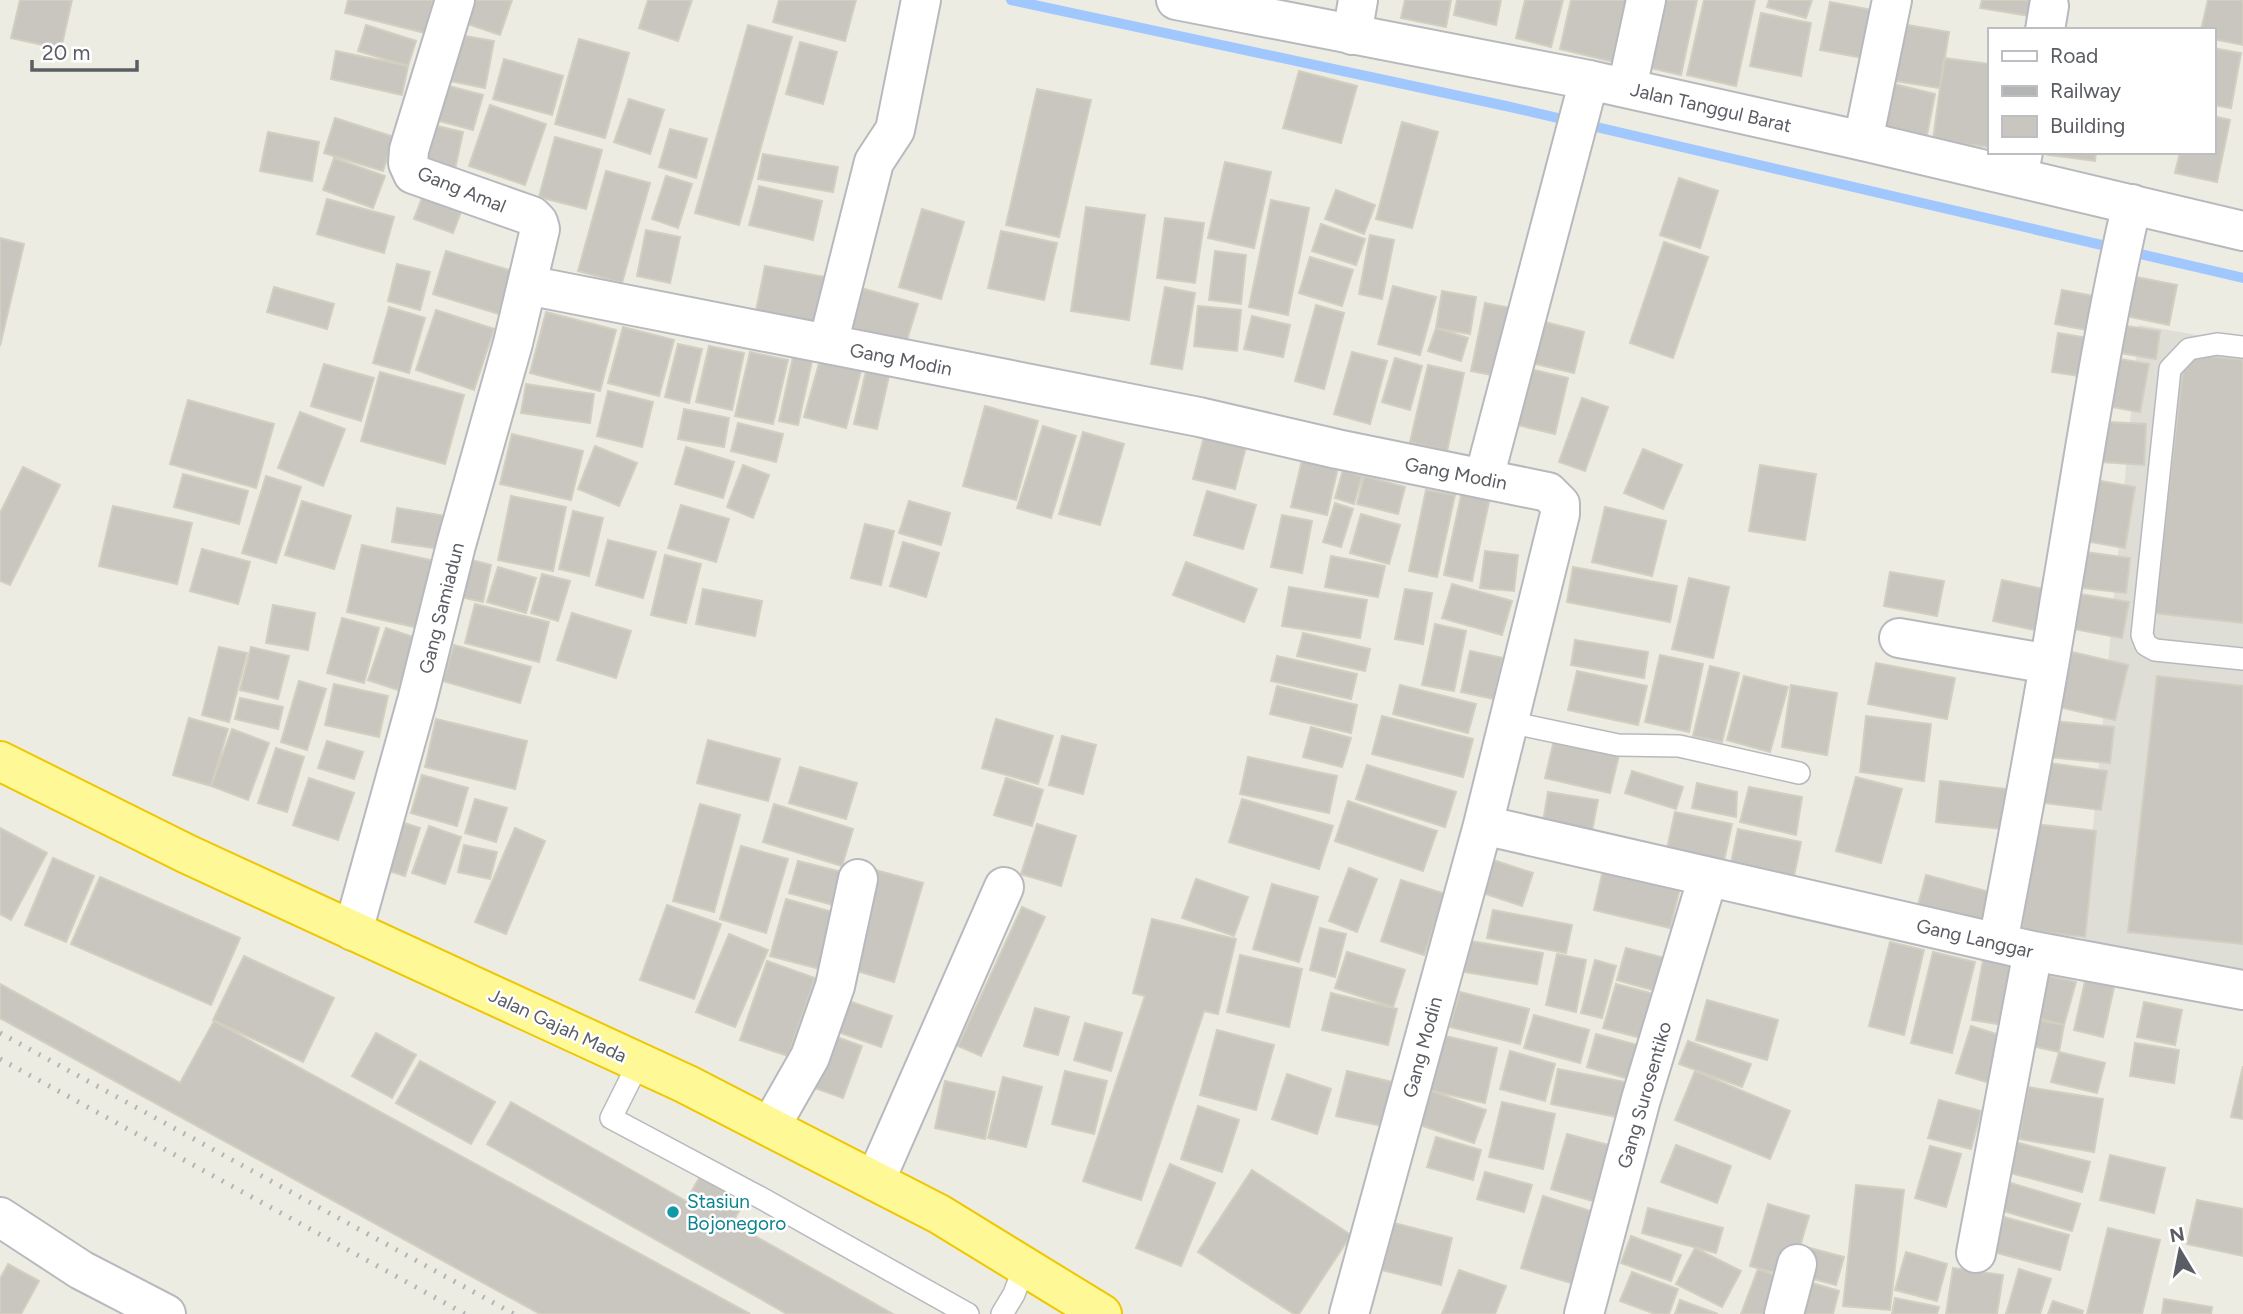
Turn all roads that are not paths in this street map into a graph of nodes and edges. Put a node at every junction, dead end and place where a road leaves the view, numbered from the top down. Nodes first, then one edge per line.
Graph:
1 (455, 0) edge
2 (921, 0) edge
3 (1175, 0) edge
4 (1646, 0) edge
5 (1892, 0) edge
6 (1355, 18) edge
7 (1627, 88) junction
8 (1585, 91) junction
9 (1863, 141) junction
10 (2021, 165) edge
11 (2132, 204) junction
12 (2243, 231) edge
13 (527, 285) junction
14 (828, 344) junction
15 (2243, 347) edge
16 (1484, 478) junction
17 (1899, 638) dead end
18 (2243, 659) edge
19 (2049, 664) junction
20 (1508, 722) junction
21 (0, 761) edge
22 (1799, 772) dead end
23 (1483, 825) junction
24 (1708, 877) junction
25 (858, 879) dead end
26 (1004, 887) dead end
27 (353, 931) junction
28 (2015, 947) junction
29 (2243, 990) edge
30 (639, 1062) junction
31 (770, 1127) junction
32 (875, 1181) junction
33 (0, 1217) edge
34 (1976, 1253) dead end
35 (1797, 1264) dead end
36 (1024, 1267) junction
37 (166, 1314) edge
38 (968, 1314) edge
39 (1002, 1314) edge
40 (1101, 1314) edge
41 (1349, 1314) edge
42 (1584, 1314) edge
43 (1784, 1314) edge

1 - 13 street, Gang Amal
2 - 14 street
3 - 6 street, Jalan Tanggul Barat
4 - 7 street
5 - 9 street
6 - 8 street, Jalan Tanggul Barat
7 - 8 street, Jalan Tanggul Barat
7 - 9 street, Jalan Tanggul Barat
8 - 16 street
9 - 10 street, Jalan Tanggul Barat
10 - 11 street, Jalan Tanggul Barat
11 - 12 street, Jalan Tanggul Barat
11 - 19 street
13 - 14 street, Gang Modin
13 - 27 street, Gang Samiadun
14 - 16 street, Gang Modin
15 - 18 lane
16 - 20 street, Gang Modin
17 - 19 street
19 - 28 street
20 - 22 lane
20 - 23 street, Gang Modin
21 - 27 highway, Jalan Gajah Mada
23 - 24 street, Gang Langgar
23 - 41 street, Gang Modin
24 - 28 street, Gang Langgar
24 - 42 street, Gang Surosentiko
25 - 31 street
26 - 32 street
27 - 30 highway, Jalan Gajah Mada
28 - 29 street, Gang Langgar
28 - 34 street
30 - 31 highway, Jalan Gajah Mada
30 - 38 lane
31 - 32 highway, Jalan Gajah Mada
32 - 36 highway, Jalan Gajah Mada
33 - 37 street
35 - 43 street
36 - 39 lane
36 - 40 highway, Jalan Gajah Mada

